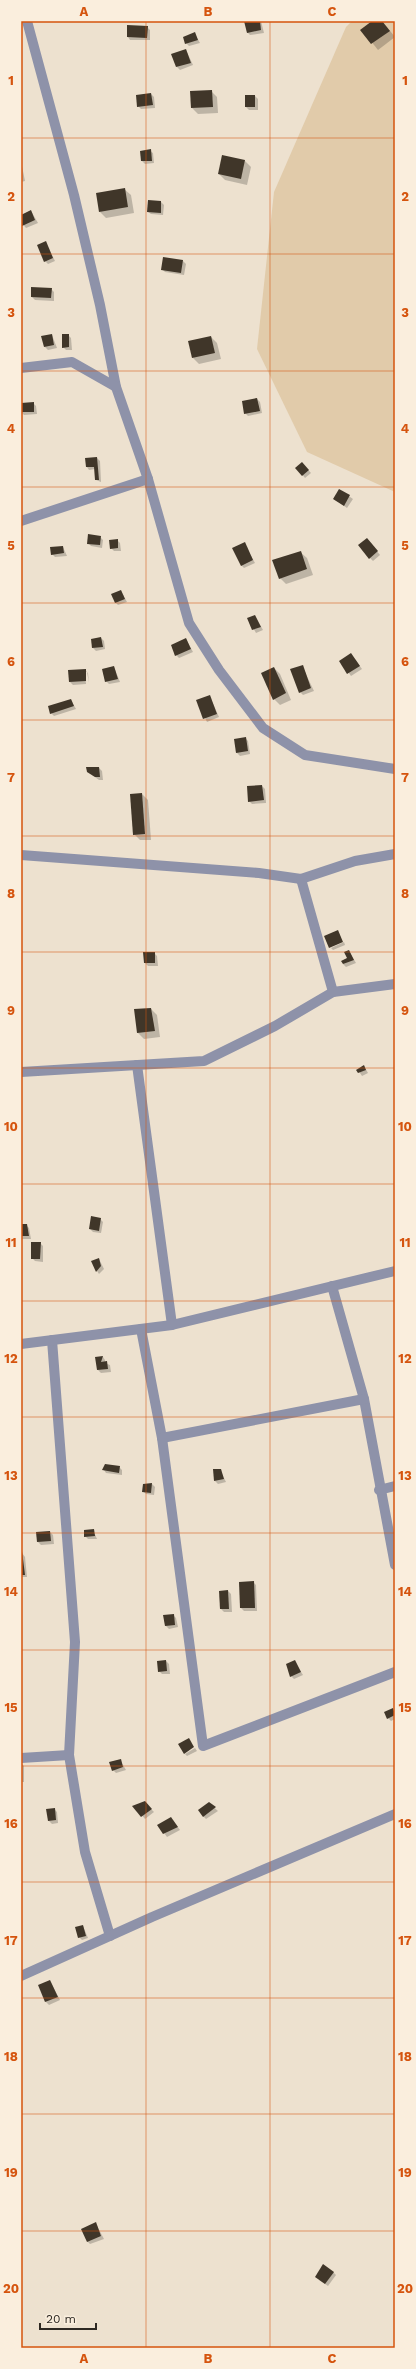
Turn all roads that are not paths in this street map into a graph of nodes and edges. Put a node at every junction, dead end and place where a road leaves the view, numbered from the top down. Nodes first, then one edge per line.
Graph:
1 (27, 21) edge
2 (21, 368) edge
3 (116, 387) junction
4 (148, 479) junction
5 (21, 520) edge
6 (395, 769) edge
7 (395, 854) edge
8 (21, 855) edge
9 (301, 879) junction
10 (395, 984) edge
11 (333, 992) junction
12 (137, 1065) junction
13 (21, 1072) edge
14 (395, 1271) edge
15 (332, 1286) junction
16 (172, 1325) junction
17 (141, 1329) junction
18 (52, 1340) junction
19 (21, 1344) edge
20 (364, 1399) junction
21 (162, 1438) junction
22 (395, 1486) edge
23 (379, 1490) junction
24 (395, 1566) edge
25 (395, 1672) edge
26 (69, 1755) junction
27 (21, 1758) edge
28 (395, 1814) edge
29 (110, 1936) junction
30 (21, 1976) edge

1 - 3 street
2 - 3 street
3 - 4 street
4 - 5 street
4 - 6 street
7 - 9 street
8 - 9 street
9 - 11 street
10 - 11 street
11 - 12 street
12 - 13 street
12 - 16 street
14 - 15 street
15 - 16 street
15 - 20 street
16 - 17 street
17 - 18 street
17 - 21 street
18 - 19 street
18 - 26 street
20 - 21 street
20 - 23 street
21 - 25 street
22 - 23 street
23 - 24 street
26 - 27 street
26 - 29 street
28 - 29 street
29 - 30 street

